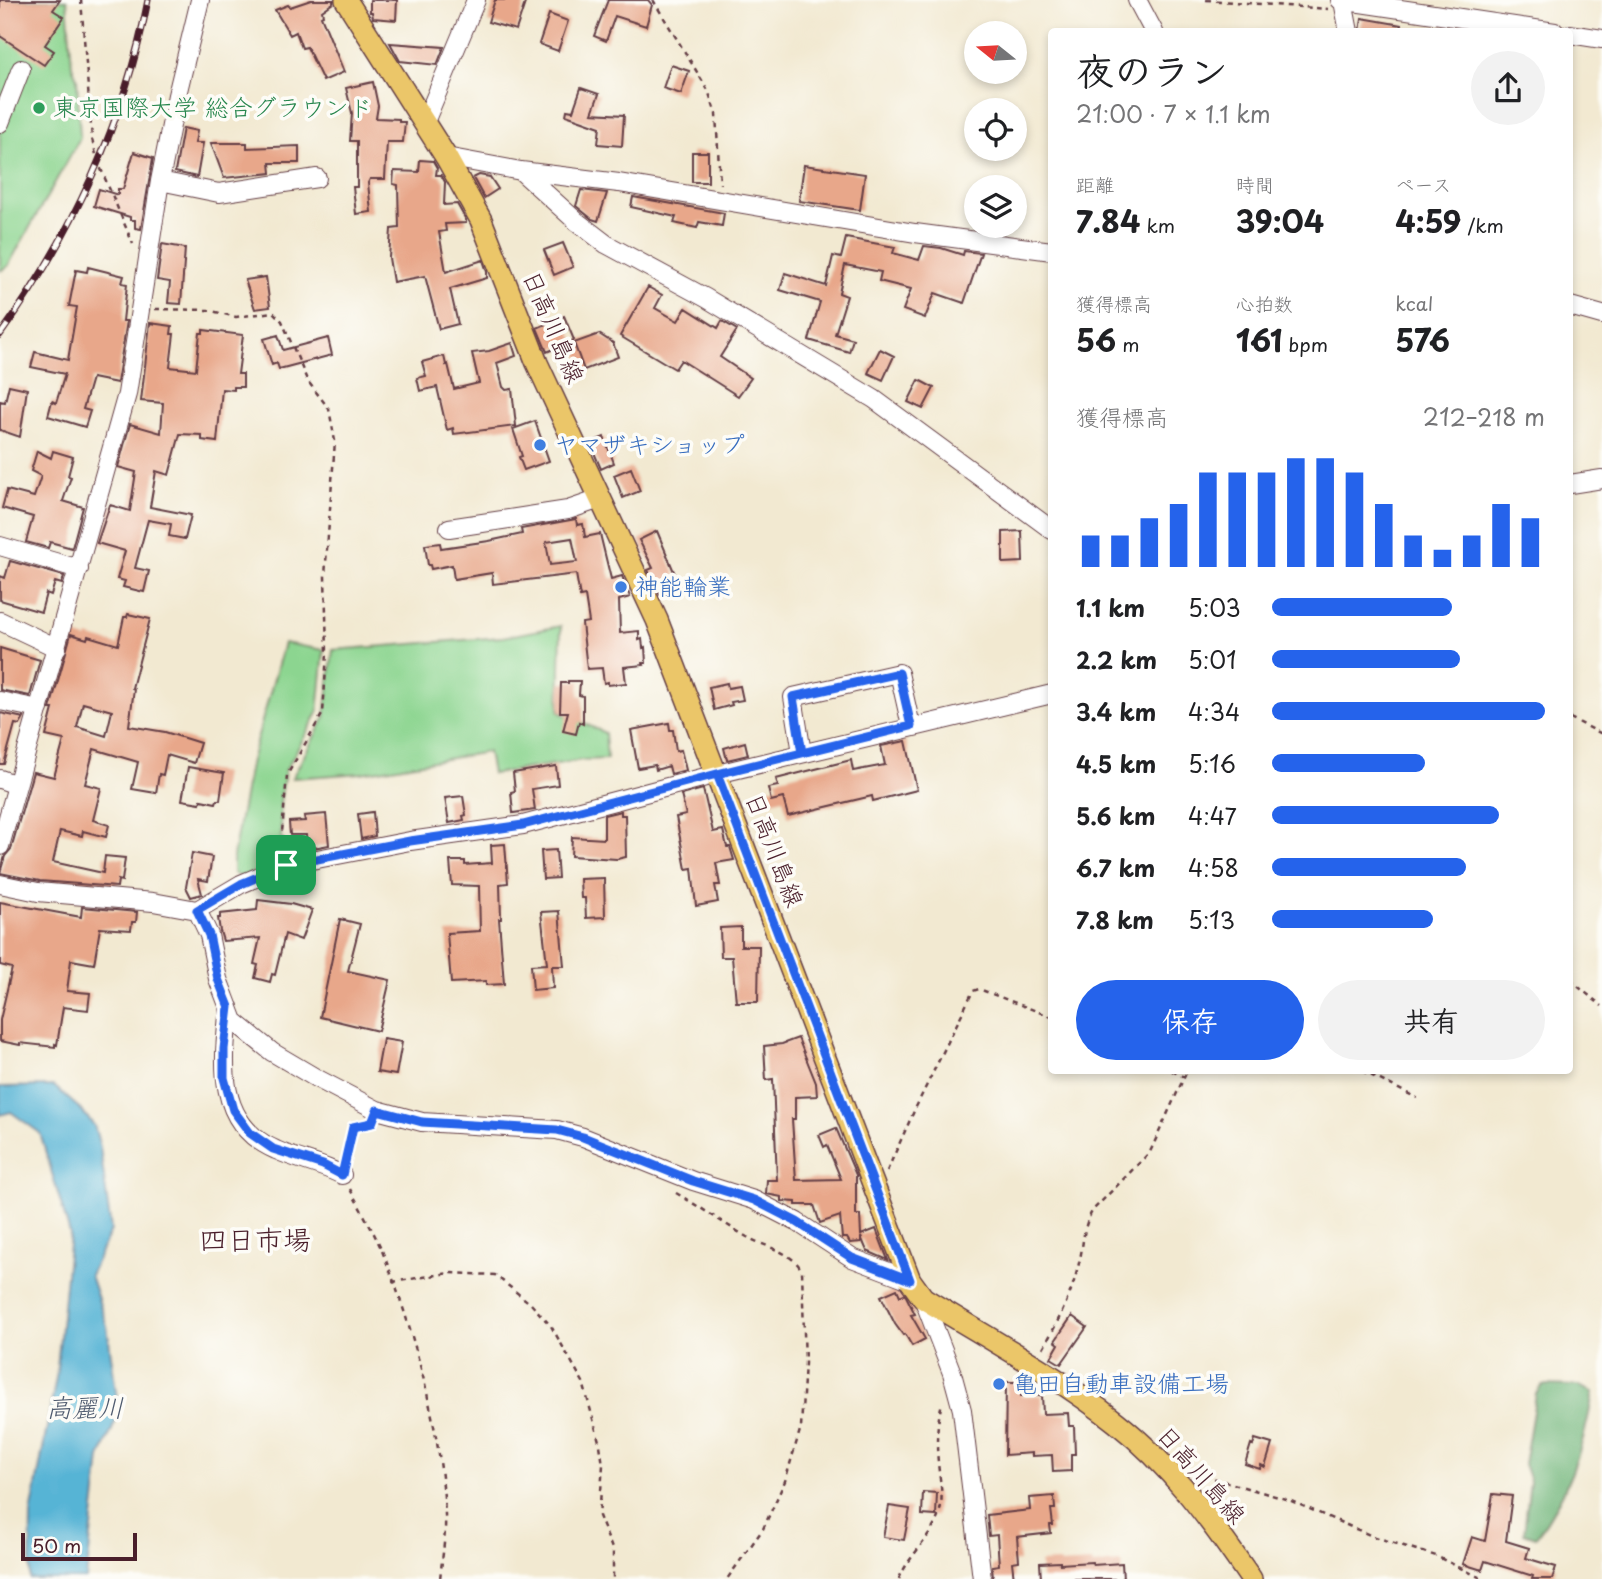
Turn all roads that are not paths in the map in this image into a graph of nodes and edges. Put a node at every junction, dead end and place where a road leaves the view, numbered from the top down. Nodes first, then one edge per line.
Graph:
1 (200, 0) edge
2 (346, 0) edge
3 (476, 0) edge
4 (1137, 0) edge
5 (1343, 4) edge
6 (1451, 25) edge
7 (1152, 28) edge
8 (1348, 28) edge
9 (1496, 28) edge
10 (1573, 34) edge
11 (1602, 39) edge
12 (21, 69) dead end
13 (425, 122) junction
14 (0, 123) edge
15 (446, 157) junction
16 (521, 171) junction
17 (317, 178) dead end
18 (160, 181) junction
19 (1048, 250) edge
20 (1573, 307) edge
21 (1602, 315) edge
22 (1602, 479) edge
23 (1573, 484) edge
24 (600, 499) junction
25 (1048, 527) edge
26 (449, 528) dead end
27 (0, 547) edge
28 (79, 569) junction
29 (0, 621) edge
30 (57, 648) junction
31 (1048, 695) edge
32 (0, 701) edge
33 (40, 709) junction
34 (911, 726) junction
35 (802, 753) junction
36 (717, 774) junction
37 (8, 782) edge
38 (0, 846) edge
39 (0, 884) edge
40 (197, 910) junction
41 (229, 1007) junction
42 (342, 1175) road end
43 (910, 1280) junction
44 (923, 1298) junction
45 (982, 1579) edge
46 (1251, 1579) edge

1 - 18 street
2 - 13 main road, 日高川島線
3 - 13 street
4 - 7 street
5 - 6 street
5 - 8 street
6 - 9 street
10 - 11 street
12 - 14 street
13 - 15 main road, 日高川島線
15 - 16 street
15 - 24 main road, 日高川島線
16 - 19 street
16 - 25 street
17 - 18 street
18 - 28 street
20 - 21 street
22 - 23 street
24 - 26 street
24 - 36 main road, 日高川島線
27 - 28 street
28 - 30 street
29 - 30 street
30 - 33 street
31 - 34 street
32 - 33 street
33 - 37 street
34 - 35 street
34 - 35 street
35 - 36 street
36 - 40 street
36 - 43 main road, 日高川島線
37 - 38 street
39 - 40 street
40 - 41 street
41 - 42 street
41 - 43 street
43 - 44 main road, 日高川島線
44 - 45 street
44 - 46 main road, 日高川島線

